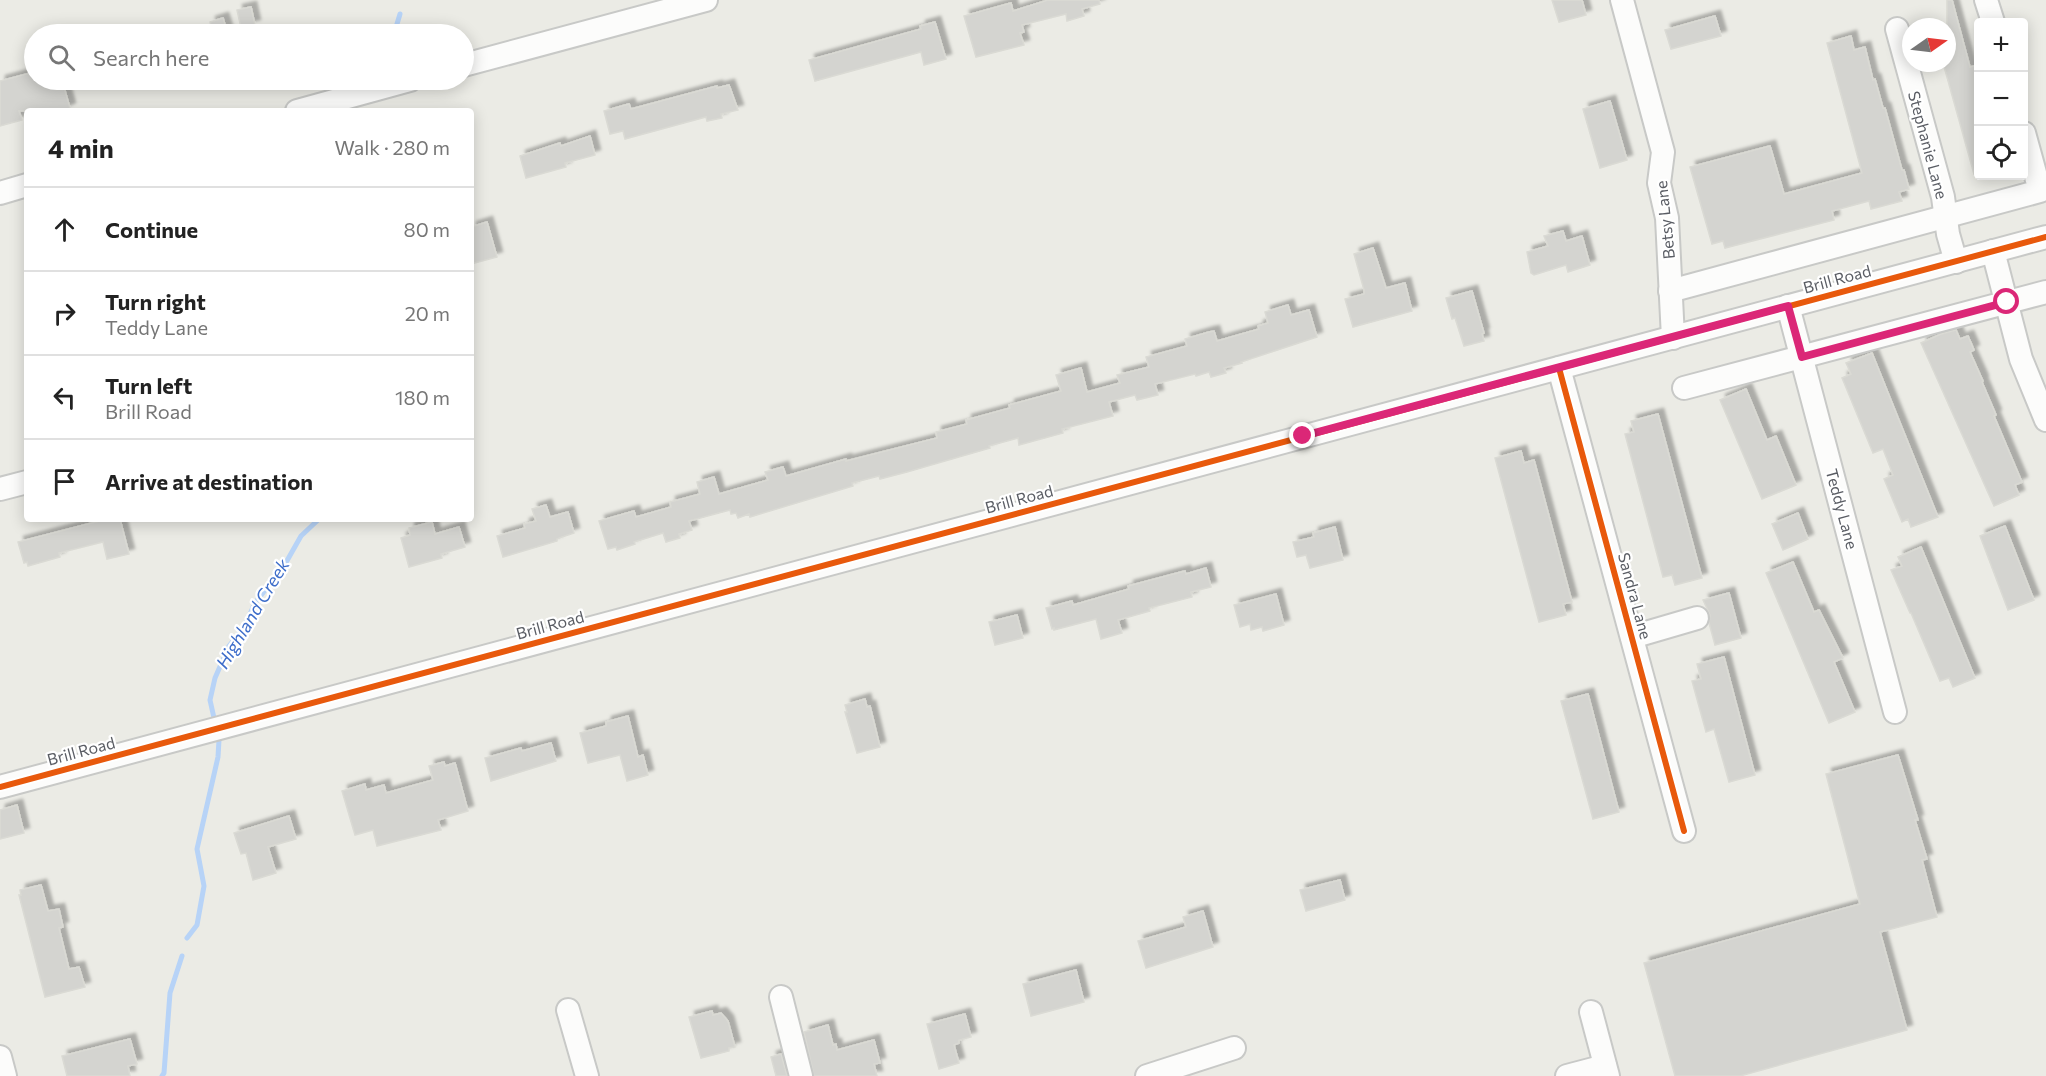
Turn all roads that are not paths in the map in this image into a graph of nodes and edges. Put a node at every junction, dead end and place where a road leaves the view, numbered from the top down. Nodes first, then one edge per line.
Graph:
1 (706, 0) edge
2 (1622, 0) edge
3 (1986, 0) edge
4 (1992, 18) edge
5 (1897, 29) dead end
6 (474, 62) edge
7 (374, 90) edge
8 (308, 108) edge
9 (2028, 148) edge
10 (24, 186) edge
11 (0, 192) edge
12 (1946, 216) junction
13 (2046, 237) edge
14 (1993, 251) junction
15 (1956, 262) junction
16 (1670, 291) junction
17 (2046, 292) edge
18 (2007, 302) junction
19 (1788, 306) junction
20 (1673, 338) junction
21 (1802, 357) junction
22 (1559, 368) junction
23 (1684, 388) dead end
24 (2046, 420) edge
25 (24, 483) edge
26 (0, 489) edge
27 (1697, 618) dead end
28 (1632, 637) junction
29 (1895, 712) dead end
30 (0, 787) edge
31 (1684, 831) dead end
32 (781, 997) dead end
33 (568, 1010) dead end
34 (1591, 1012) dead end
35 (1234, 1048) dead end
36 (0, 1057) edge
37 (1607, 1071) edge
38 (5, 1076) edge
39 (587, 1076) edge
40 (801, 1076) edge
41 (1147, 1076) edge
42 (1567, 1076) edge

1 - 6 street
2 - 16 street, Betsy Lane
3 - 4 street
5 - 12 street, Stephanie Lane
7 - 8 street
9 - 12 street
10 - 11 street
12 - 15 street, Stephanie Lane
12 - 16 street
13 - 14 street, Brill Road
14 - 15 street, Brill Road
14 - 18 street
15 - 19 street, Brill Road
16 - 20 street, Betsy Lane
17 - 18 street
18 - 21 street
18 - 24 street
19 - 20 street, Brill Road
19 - 21 street, Teddy Lane
20 - 22 street, Brill Road
21 - 23 street
21 - 29 street, Teddy Lane
22 - 28 street, Sandra Lane
22 - 30 street, Brill Road
25 - 26 street
27 - 28 street
28 - 31 street, Sandra Lane
32 - 40 street
33 - 39 street
34 - 37 street
35 - 41 street
36 - 38 street
37 - 42 street

